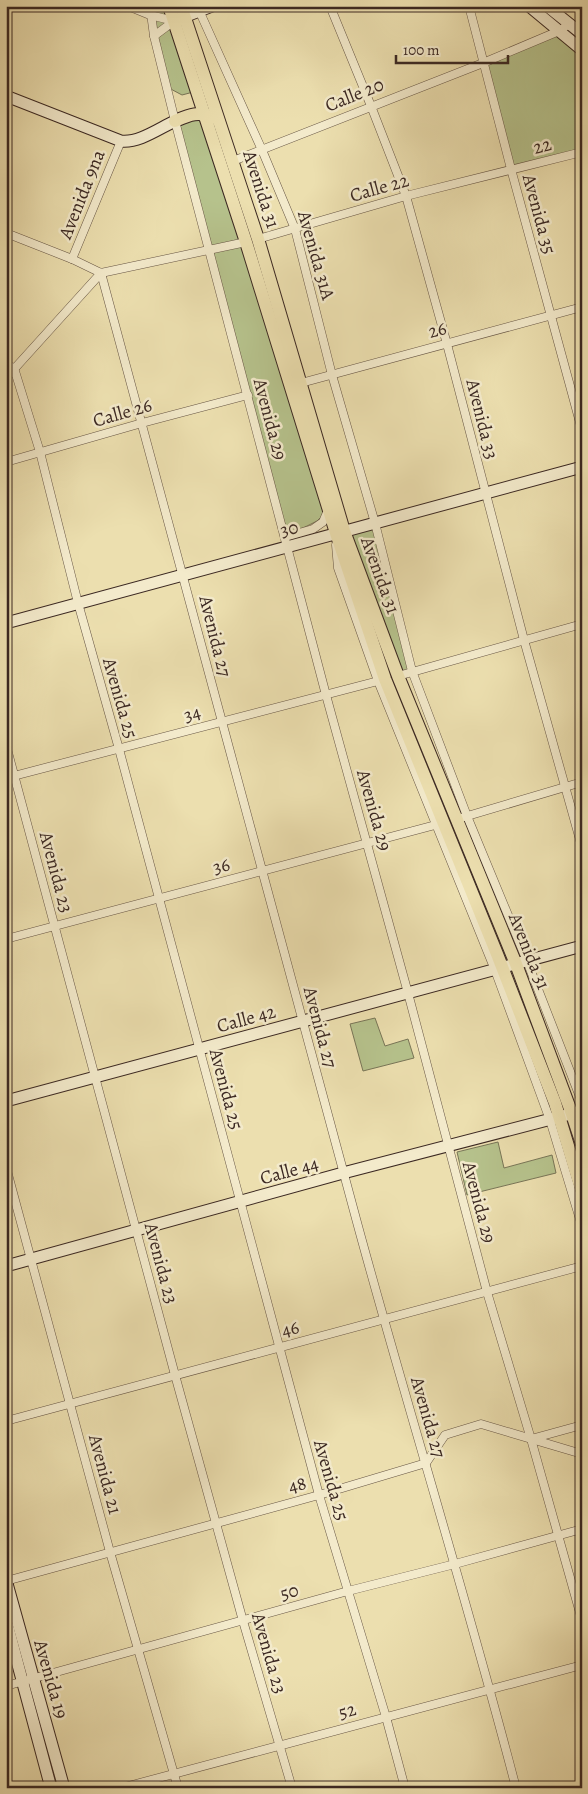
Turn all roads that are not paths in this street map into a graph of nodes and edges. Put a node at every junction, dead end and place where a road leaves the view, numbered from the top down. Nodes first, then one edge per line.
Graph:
1 (128, 6) edge
2 (150, 6) edge
3 (169, 6) edge
4 (212, 6) edge
5 (330, 6) edge
6 (469, 6) edge
7 (529, 6) edge
8 (548, 6) edge
9 (198, 9) edge
10 (150, 15) junction
11 (180, 15) edge
12 (569, 24) junction
13 (559, 31) junction
14 (582, 34) edge
15 (154, 36) junction
16 (582, 50) edge
17 (483, 63) junction
18 (197, 91) junction
19 (6, 96) edge
20 (371, 106) junction
21 (205, 114) junction
22 (175, 121) junction
23 (215, 127) junction
24 (120, 141) junction
25 (262, 150) junction
26 (582, 152) edge
27 (233, 161) junction
28 (511, 169) junction
29 (406, 196) junction
30 (295, 229) junction
31 (6, 233) edge
32 (252, 240) junction
33 (208, 251) junction
34 (72, 259) junction
35 (101, 274) junction
36 (582, 307) edge
37 (551, 315) junction
38 (447, 344) junction
39 (6, 365) edge
40 (14, 368) junction
41 (332, 375) junction
42 (6, 378) edge
43 (301, 383) junction
44 (248, 395) junction
45 (142, 423) junction
46 (582, 430) edge
47 (40, 452) junction
48 (6, 462) edge
49 (582, 467) edge
50 (485, 493) junction
51 (328, 510) junction
52 (375, 523) junction
53 (340, 532) junction
54 (286, 542) junction
55 (184, 575) junction
56 (78, 603) junction
57 (6, 623) edge
58 (582, 624) edge
59 (524, 640) junction
60 (412, 671) junction
61 (398, 676) junction
62 (382, 680) junction
63 (326, 695) junction
64 (222, 722) junction
65 (6, 745) edge
66 (119, 749) junction
67 (10, 777) edge
68 (582, 782) edge
69 (565, 786) junction
70 (462, 818) junction
71 (440, 824) junction
72 (368, 844) junction
73 (582, 847) edge
74 (261, 872) junction
75 (158, 899) junction
76 (55, 926) junction
77 (6, 939) edge
78 (582, 946) edge
79 (521, 962) junction
80 (498, 969) junction
81 (408, 993) junction
82 (303, 1021) junction
83 (199, 1049) junction
84 (95, 1078) junction
85 (6, 1101) edge
86 (582, 1102) edge
87 (577, 1112) edge
88 (555, 1118) junction
89 (582, 1144) edge
90 (448, 1146) junction
91 (6, 1167) edge
92 (344, 1173) junction
93 (582, 1192) edge
94 (241, 1201) junction
95 (582, 1226) edge
96 (136, 1229) junction
97 (31, 1259) junction
98 (6, 1266) edge
99 (582, 1266) edge
100 (487, 1292) junction
101 (384, 1320) junction
102 (279, 1348) junction
103 (175, 1376) junction
104 (70, 1404) junction
105 (6, 1421) edge
106 (582, 1425) edge
107 (531, 1439) junction
108 (582, 1454) edge
109 (426, 1463) junction
110 (319, 1495) junction
111 (216, 1523) junction
112 (582, 1529) edge
113 (559, 1536) junction
114 (110, 1552) junction
115 (455, 1564) junction
116 (6, 1580) edge
117 (348, 1591) junction
118 (6, 1620) edge
119 (582, 1620) edge
120 (243, 1621) junction
121 (138, 1650) junction
122 (582, 1665) edge
123 (28, 1680) junction
124 (6, 1686) edge
125 (490, 1689) junction
126 (386, 1717) junction
127 (280, 1745) junction
128 (173, 1774) junction
129 (51, 1788) edge
130 (64, 1788) edge
131 (121, 1788) edge
132 (178, 1788) edge
133 (292, 1788) edge
134 (405, 1788) edge
135 (516, 1788) edge

1 - 10 street
2 - 10 street, Avenida 29
3 - 11 main road, Avenida 31
4 - 9 street
5 - 20 street, Avenida 33
6 - 17 street, Avenida 35
7 - 13 street
8 - 12 street
9 - 11 street
9 - 25 street, Avenida 31A
10 - 11 street
10 - 15 street, Avenida 29
11 - 15 street
11 - 18 main road, Avenida 31
11 - 23 main road, Avenida 31
12 - 13 street, Calle 20
12 - 14 street
13 - 16 street
13 - 17 street, Calle 20
15 - 22 street, Avenida 29
17 - 20 street, Calle 20
17 - 28 street, Avenida 35
18 - 21 main road, Avenida 31
18 - 22 main road
19 - 24 street
20 - 25 street, Calle 20
20 - 29 street, Avenida 33
21 - 22 main road
21 - 23 main road, Avenida 31
22 - 23 main road
22 - 24 street
22 - 33 street, Avenida 29
23 - 27 main road, Avenida 31
23 - 32 main road, Avenida 31
24 - 34 street, Avenida 9na
25 - 27 street, Calle 20
25 - 30 street, Avenida 31A
26 - 28 street, 22
27 - 32 main road, Avenida 31
28 - 29 street, Calle 22
28 - 37 street, Avenida 35
29 - 30 street, Calle 22
29 - 38 street, Avenida 33
30 - 32 street, Calle 22
30 - 41 street, Avenida 31A
31 - 34 street
32 - 33 street, Calle 22
32 - 43 main road, Avenida 31
32 - 51 main road, Avenida 31
33 - 35 street, Calle 22
33 - 44 street, Avenida 29
34 - 35 street
35 - 40 street
35 - 45 street, Avenida 27
36 - 37 street, 26
37 - 38 street, 26
37 - 46 street, Avenida 35
38 - 41 street, 26
38 - 50 street, Avenida 33
39 - 40 street
40 - 42 street
40 - 47 street, Avenida 25
41 - 43 street, 26
41 - 52 street, Avenida 31A
43 - 53 main road, Avenida 31
44 - 45 street, Calle 26
44 - 54 street, Avenida 29
45 - 47 street, Calle 26
45 - 55 street, Avenida 27
47 - 48 street, Calle 26
47 - 56 street, Avenida 25
49 - 50 street, 30
50 - 52 street, 30
50 - 59 street, Avenida 33
51 - 53 main road, Avenida 31
51 - 54 street
52 - 53 street, 30
52 - 60 street, Avenida 31
53 - 54 street, 30
53 - 61 main road, Avenida 31
53 - 62 main road, Avenida 31
54 - 55 street, 30
54 - 63 street, Avenida 29
55 - 56 street, 30
55 - 64 street, Avenida 27
56 - 57 street, 30
56 - 66 street, Avenida 25
58 - 59 street
59 - 60 street
59 - 69 street, Avenida 33
60 - 61 street
60 - 70 street, Avenida 31
61 - 70 main road, Avenida 31
62 - 63 street, 34
62 - 71 main road, Avenida 31
63 - 64 street, 34
63 - 72 street, Avenida 29
64 - 66 street, 34
64 - 74 street, Avenida 27
65 - 67 street, Avenida 23
66 - 67 street, 34
66 - 75 street, Avenida 25
67 - 76 street, Avenida 23
68 - 69 street
69 - 70 street
69 - 73 street, Avenida 33
70 - 79 main road, Avenida 31
71 - 72 street, 36
71 - 80 main road, Avenida 31
72 - 74 street, 36
72 - 81 street, Avenida 29
74 - 75 street, 36
74 - 82 street, Avenida 27
75 - 76 street, 36
75 - 83 street, Avenida 25
76 - 77 street, 36
76 - 84 street, Avenida 23
78 - 79 street, Calle 42
79 - 80 street, Calle 42
79 - 86 street, Avenida 31
79 - 87 main road, Avenida 31
80 - 81 street, Calle 42
80 - 88 main road, Avenida 31
81 - 82 street, Calle 42
81 - 90 street, Avenida 29
82 - 83 street, Calle 42
82 - 92 street, Avenida 27
83 - 84 street, Calle 42
83 - 94 street, Avenida 25
84 - 85 street, Calle 42
84 - 96 street, Avenida 23
87 - 88 street, Calle 44
87 - 89 main road, Avenida 31
88 - 90 street, Calle 44
88 - 93 main road, Avenida 31
88 - 95 street, Avenida 31
90 - 92 street, Calle 44
90 - 100 street, Avenida 29
91 - 97 street, Avenida 21
92 - 94 street, Calle 44
92 - 101 street, Avenida 27
94 - 96 street, Calle 44
94 - 102 street, Avenida 25
96 - 97 street, Calle 44
96 - 103 street, Avenida 23
97 - 98 street, Calle 44
97 - 104 street, Avenida 21
99 - 100 street, 46
100 - 101 street, 46
100 - 107 street, Avenida 29
101 - 102 street, 46
101 - 109 street, Avenida 27
102 - 103 street, 46
102 - 110 street, Avenida 25
103 - 104 street, 46
103 - 111 street, Avenida 23
104 - 105 street, 46
104 - 114 street, Avenida 21
106 - 107 street
107 - 108 street
107 - 109 street
107 - 113 street, Avenida 29
109 - 110 street, 48
109 - 115 street, Avenida 27
110 - 111 street, 48
110 - 117 street, Avenida 25
111 - 114 street, 48
111 - 120 street, Avenida 23
112 - 113 street, 50
113 - 115 street, 50
113 - 119 street, Avenida 29
114 - 116 street, 48
114 - 121 street, Avenida 21
115 - 117 street, 50
115 - 125 street, Avenida 27
116 - 123 street, Avenida 19
117 - 120 street, 50
117 - 126 street, Avenida 25
118 - 123 street, Avenida 19
120 - 121 street, 50
120 - 127 street, Avenida 23
121 - 123 street, 50
121 - 128 street, Avenida 21
122 - 125 street, 52
123 - 124 street, 50
123 - 129 street, Avenida 19
123 - 130 street, Avenida 19
125 - 126 street, 52
125 - 135 street, Avenida 27
126 - 127 street, 52
126 - 134 street, Avenida 25
127 - 128 street, 52
127 - 133 street, Avenida 23
128 - 131 street, 52
128 - 132 street, Avenida 21

